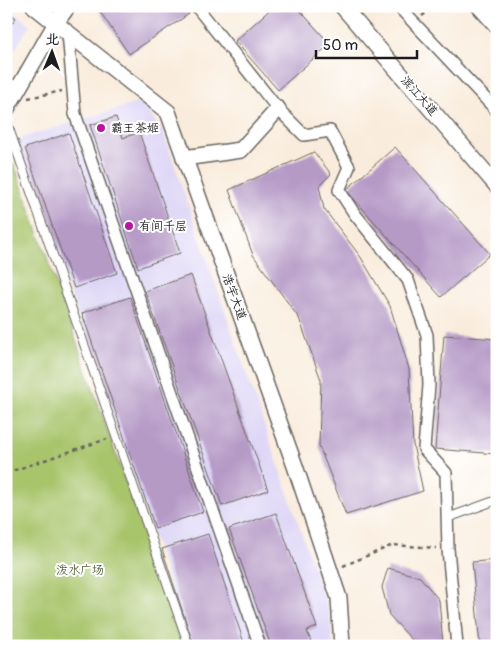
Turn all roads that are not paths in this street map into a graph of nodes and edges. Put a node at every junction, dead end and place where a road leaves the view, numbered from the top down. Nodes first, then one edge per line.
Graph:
1 (34, 6) edge
2 (68, 6) edge
3 (196, 6) edge
4 (342, 6) edge
5 (398, 6) edge
6 (480, 6) edge
7 (497, 26) edge
8 (62, 28) junction
9 (10, 96) edge
10 (278, 109) junction
11 (497, 111) edge
12 (6, 120) edge
13 (184, 158) junction
14 (497, 186) edge
15 (497, 500) edge
16 (447, 518) junction
17 (189, 646) edge
18 (260, 646) edge
19 (342, 646) edge
20 (457, 646) edge

1 - 8 street, 浩宇大道
2 - 8 street
3 - 10 street
4 - 14 street, 滨江大道
5 - 11 street
6 - 7 street
8 - 9 street
8 - 13 street, 浩宇大道
8 - 18 street
10 - 13 street
10 - 16 street
12 - 17 lane
13 - 19 street, 浩宇大道
15 - 16 lane
16 - 20 street

